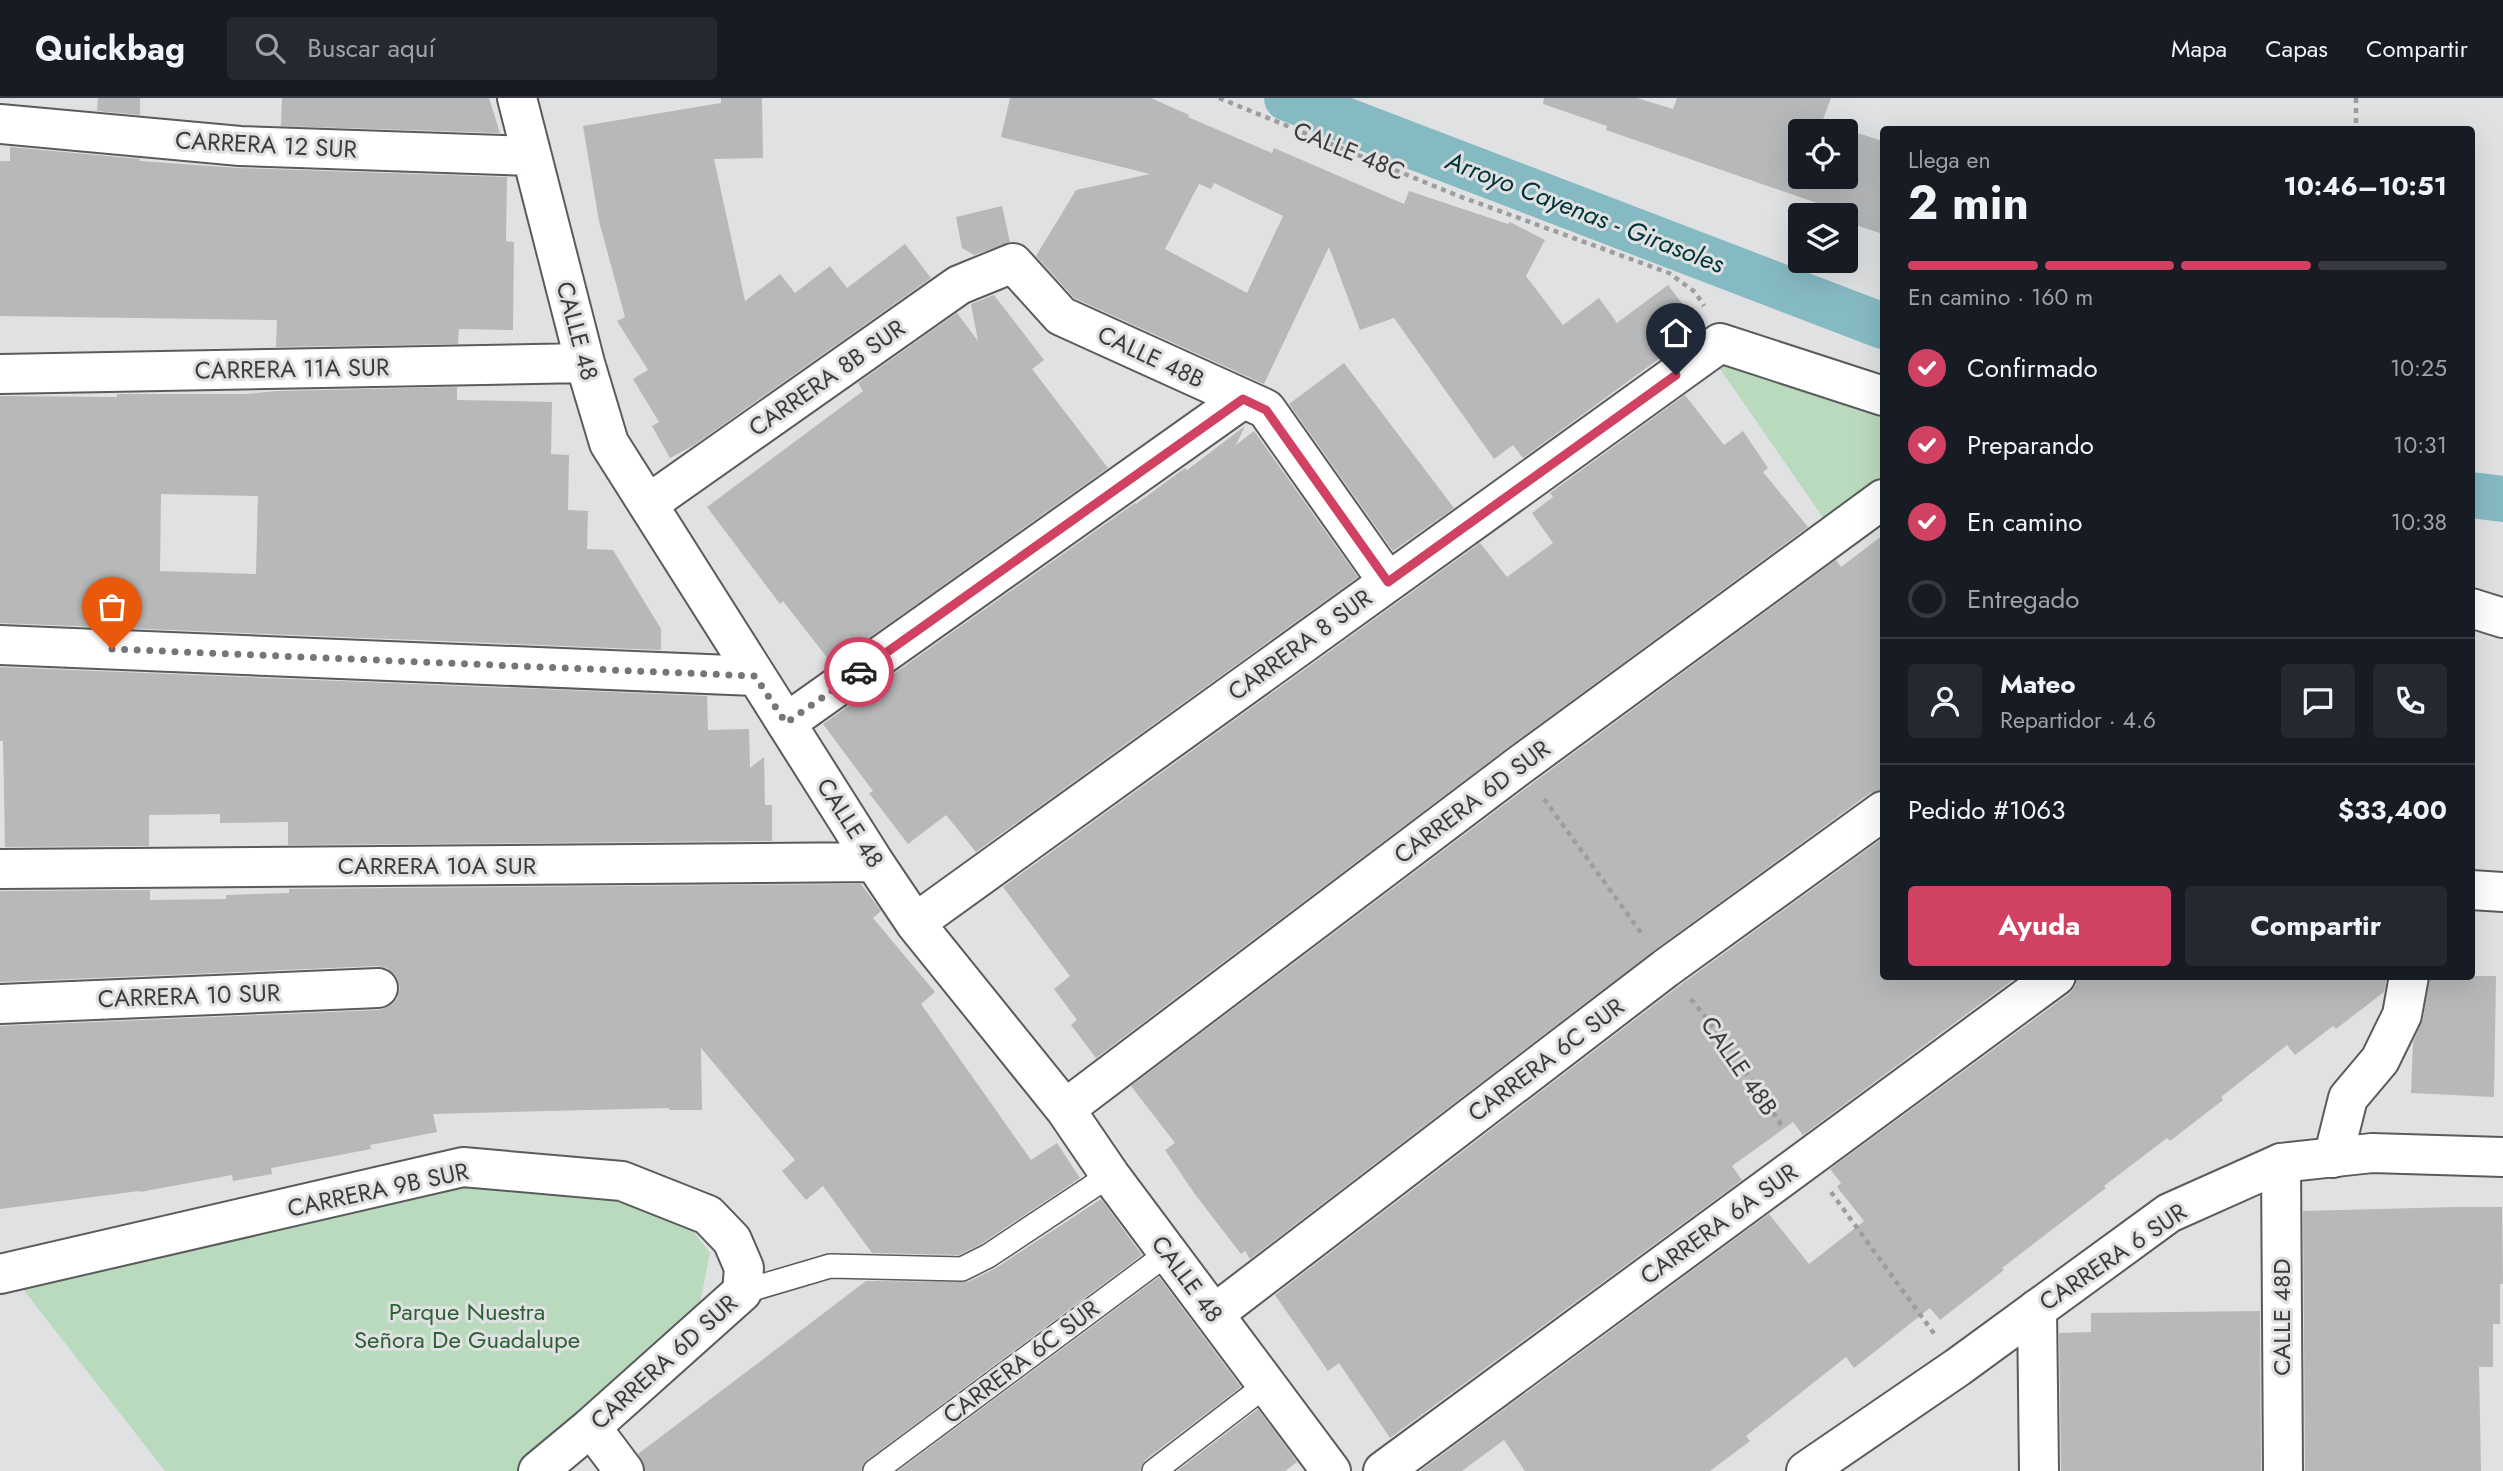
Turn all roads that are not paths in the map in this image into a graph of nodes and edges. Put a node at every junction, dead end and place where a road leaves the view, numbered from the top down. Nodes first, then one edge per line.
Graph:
1 (517, 98) edge
2 (0, 124) edge
3 (533, 156) junction
4 (1013, 263) joint
5 (584, 363) junction
6 (0, 374) edge
7 (1880, 395) edge
8 (1243, 399) junction
9 (1880, 501) edge
10 (648, 504) junction
11 (1388, 582) junction
12 (2475, 609) edge
13 (2503, 618) edge
14 (0, 645) edge
15 (755, 676) junction
16 (786, 723) junction
17 (1880, 813) edge
18 (874, 862) junction
19 (0, 869) edge
20 (2475, 890) edge
21 (2503, 892) edge
22 (915, 923) junction
23 (2051, 980) edge
24 (2408, 980) edge
25 (378, 988) dead end
26 (0, 1004) edge
27 (1065, 1109) junction
28 (2503, 1157) edge
29 (2333, 1158) junction
30 (2281, 1163) junction
31 (1110, 1175) junction
32 (1168, 1253) junction
33 (0, 1274) edge
34 (742, 1292) junction
35 (2037, 1309) junction
36 (1214, 1314) junction
37 (1266, 1385) junction
38 (591, 1427) junction
39 (538, 1471) edge
40 (624, 1471) edge
41 (875, 1471) edge
42 (1154, 1471) edge
43 (1331, 1471) edge
44 (1383, 1471) edge
45 (1806, 1471) edge
46 (2039, 1471) edge
47 (2283, 1471) edge

1 - 3 street, CALLE 48
2 - 3 street, CARRERA 12 SUR
3 - 5 street, CALLE 48
4 - 8 street, CALLE 48B
4 - 10 street, CARRERA 8B SUR
5 - 6 street, CARRERA 11A SUR
5 - 10 street, CALLE 48
7 - 11 street, CARRERA 8 SUR
8 - 11 street, CALLE 48B
8 - 16 street
9 - 27 street, CARRERA 6D SUR
10 - 15 street, CALLE 48
11 - 22 street, CARRERA 8 SUR
12 - 13 street
14 - 15 street
15 - 16 street, CALLE 48
16 - 18 street, CALLE 48
17 - 36 street, CARRERA 6C SUR
18 - 19 street, CARRERA 10A SUR
18 - 22 street, CALLE 48
20 - 21 street
22 - 27 street, CALLE 48
23 - 44 street, CARRERA 6A SUR
24 - 29 street
25 - 26 street, CARRERA 10 SUR
27 - 31 street, CALLE 48
28 - 29 street, CARRERA 6 SUR
29 - 30 street, CARRERA 6 SUR
30 - 35 street, CARRERA 6 SUR
30 - 47 street, CALLE 48D
31 - 32 street, CALLE 48
31 - 34 lane, CARRERA 6D SUR
32 - 36 street, CALLE 48
32 - 41 lane, CARRERA 6C SUR
33 - 34 street, CARRERA 9B SUR
34 - 38 street, CARRERA 6D SUR
35 - 45 street, CARRERA 6 SUR
35 - 46 street
36 - 37 street, CALLE 48
37 - 42 lane
37 - 43 street, CALLE 48
38 - 39 street, CARRERA 6D SUR
38 - 40 street

